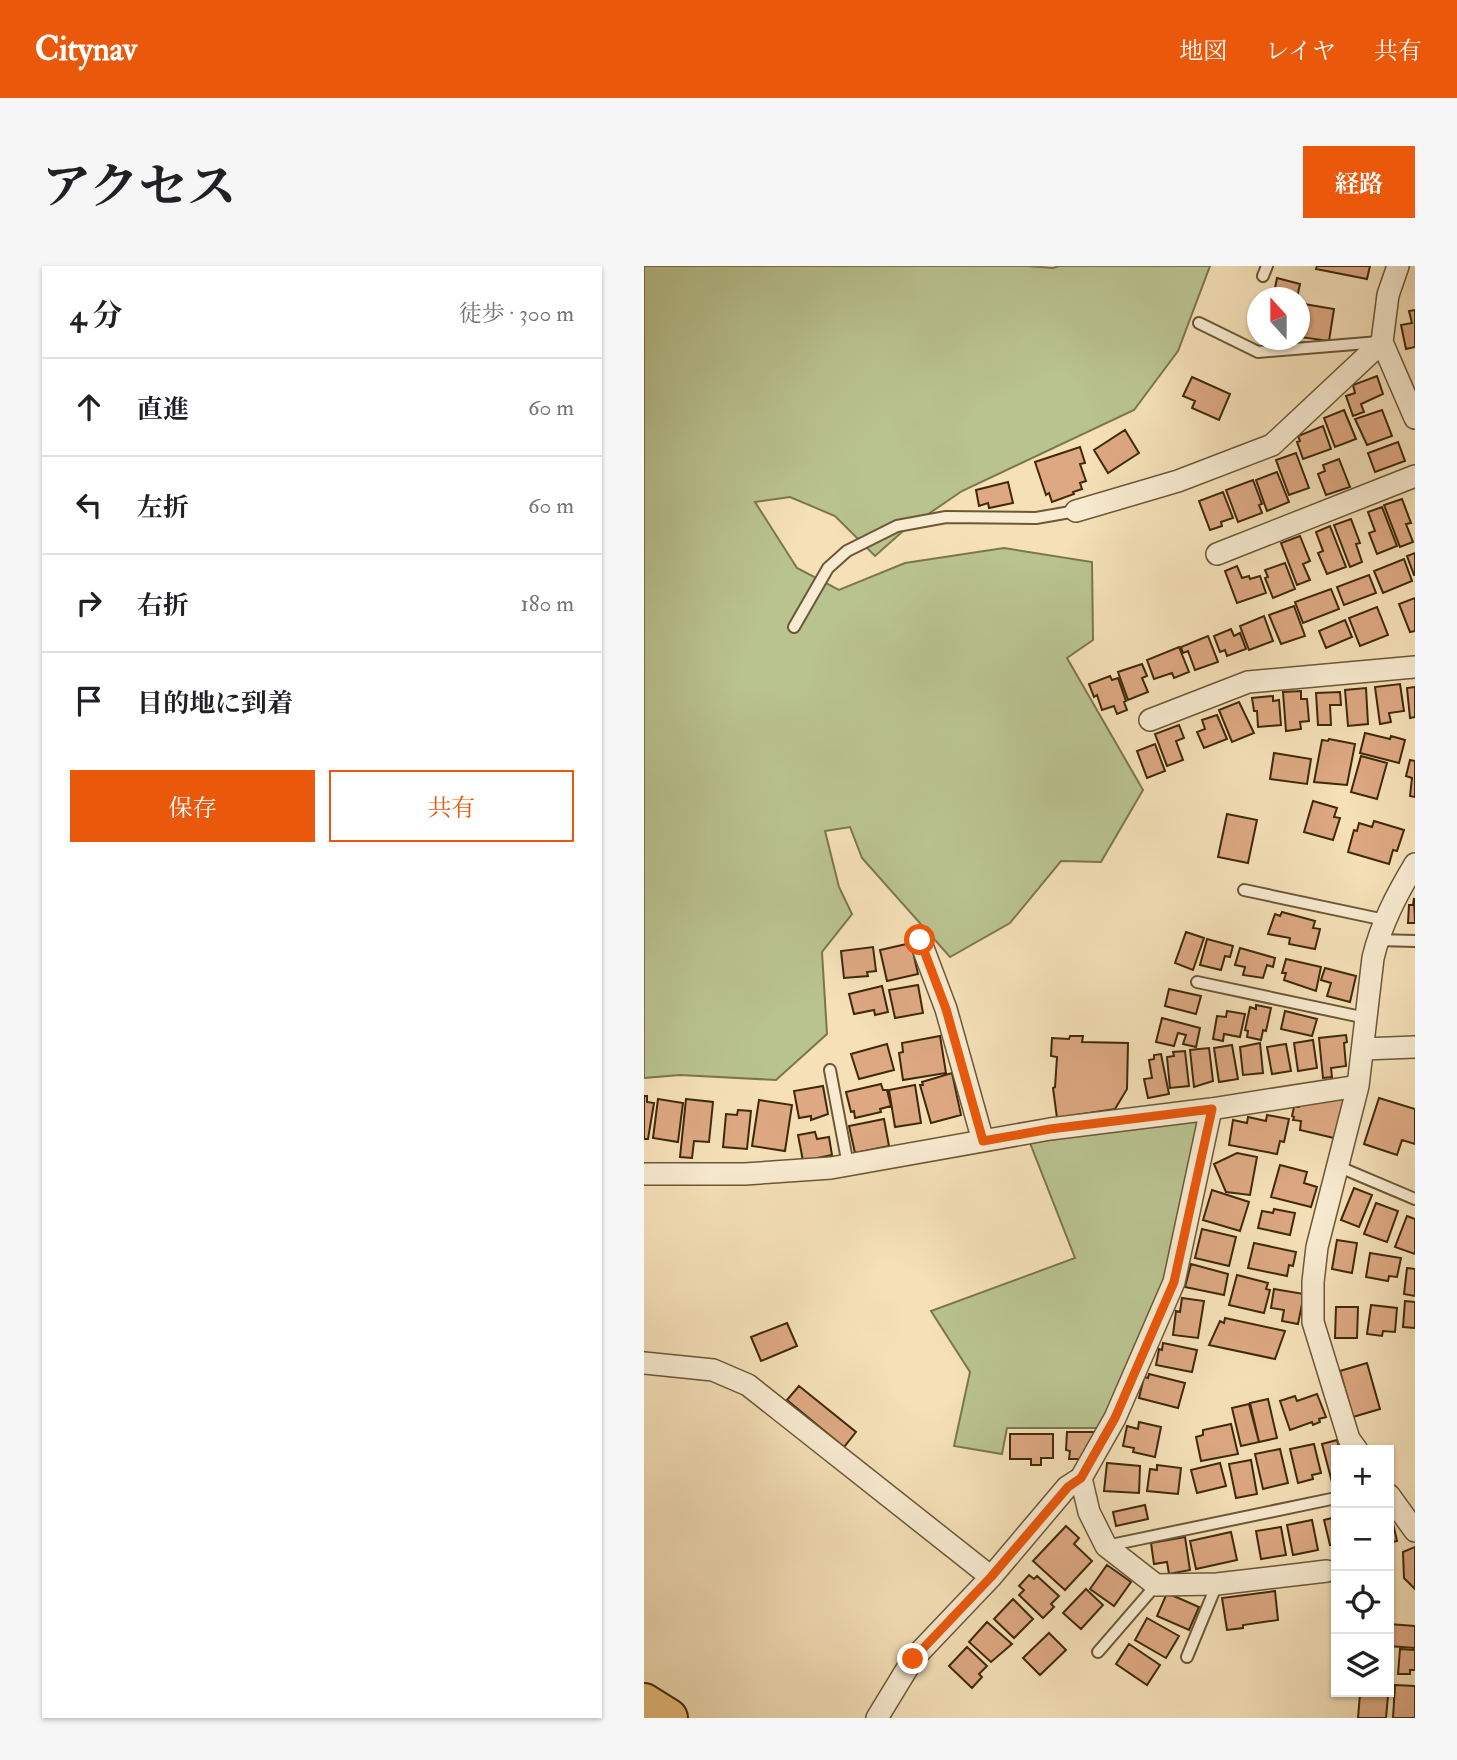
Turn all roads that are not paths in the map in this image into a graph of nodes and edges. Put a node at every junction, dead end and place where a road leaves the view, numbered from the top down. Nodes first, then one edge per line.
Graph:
1 (1398, 266) edge
2 (1199, 323) dead end
3 (1382, 342) junction
4 (1415, 418) edge
5 (1415, 476) edge
6 (1076, 511) joint
7 (1217, 554) dead end
8 (794, 627) dead end
9 (1415, 667) edge
10 (1150, 720) dead end
11 (1415, 864) edge
12 (1244, 890) dead end
13 (1385, 920) junction
14 (920, 940) dead end
15 (1377, 940) junction
16 (1415, 941) edge
17 (1197, 982) dead end
18 (1366, 1018) junction
19 (1415, 1047) edge
20 (1363, 1049) junction
21 (830, 1070) dead end
22 (1358, 1086) junction
23 (1212, 1109) junction
24 (983, 1141) junction
25 (848, 1165) junction
26 (1337, 1166) junction
27 (644, 1174) edge
28 (1415, 1199) edge
29 (644, 1363) edge
30 (1353, 1445) edge
31 (1081, 1478) junction
32 (1331, 1499) edge
33 (1394, 1502) edge
34 (1415, 1531) edge
35 (1106, 1546) junction
36 (1327, 1571) dead end
37 (991, 1577) junction
38 (1217, 1584) junction
39 (1156, 1585) junction
40 (1098, 1652) dead end
41 (1187, 1657) dead end
42 (644, 1703) edge
43 (668, 1718) edge
44 (877, 1718) edge

1 - 3 street
2 - 3 lane
3 - 4 street
3 - 6 street
5 - 7 street
6 - 8 lane
9 - 10 street
11 - 13 street
12 - 13 lane
13 - 15 street
14 - 24 street
15 - 16 lane
15 - 18 street
17 - 18 lane
18 - 20 street
19 - 20 street
20 - 22 street
21 - 25 lane
22 - 23 street
22 - 26 street
23 - 24 street
23 - 31 street
24 - 25 street
25 - 27 street
26 - 28 lane
26 - 30 street
29 - 37 street
31 - 35 street
31 - 37 street
32 - 35 lane
33 - 34 street
35 - 39 street
36 - 38 street
37 - 44 street
38 - 39 street
38 - 41 lane
39 - 40 lane
42 - 43 highway

